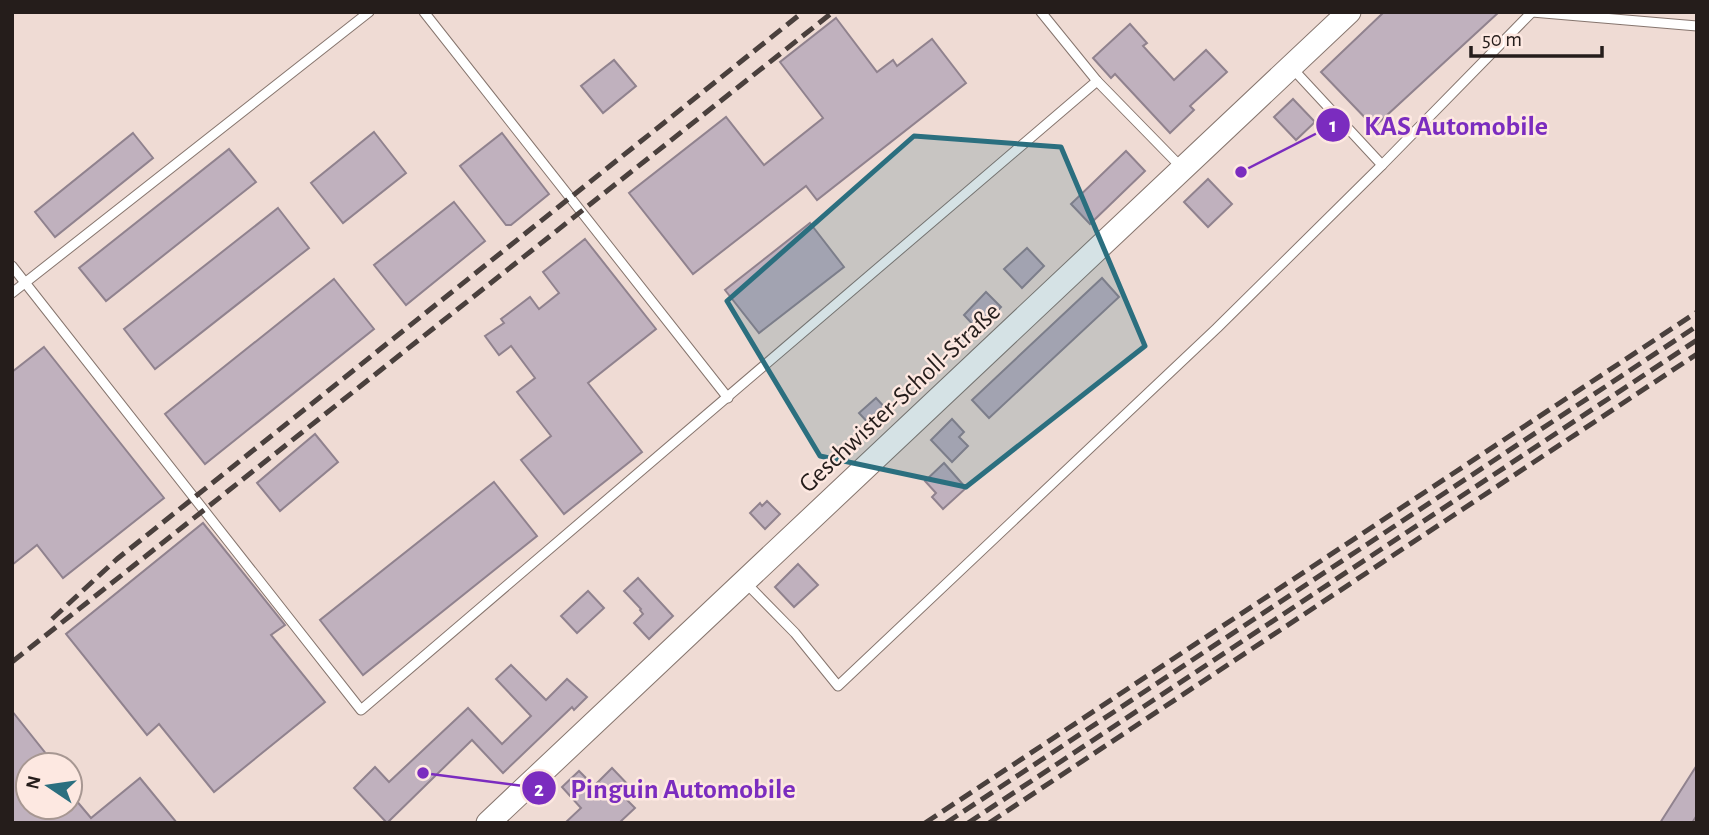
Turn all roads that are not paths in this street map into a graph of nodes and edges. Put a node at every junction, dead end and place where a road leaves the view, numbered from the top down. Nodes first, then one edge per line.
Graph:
1 (369, 12) edge
2 (424, 12) edge
3 (1041, 12) edge
4 (1349, 12) edge
5 (1532, 12) edge
6 (1697, 26) edge
7 (1291, 67) junction
8 (1097, 81) junction
9 (1382, 165) junction
10 (1182, 168) junction
11 (12, 266) edge
12 (26, 283) junction
13 (12, 293) edge
14 (728, 398) junction
15 (744, 581) junction
16 (488, 823) edge

1 - 12 lane
2 - 14 lane
3 - 8 lane
4 - 7 street, Geschwister-Scholl-Straße
5 - 6 lane
5 - 9 lane
7 - 9 lane
7 - 10 street, Geschwister-Scholl-Straße
8 - 10 lane
8 - 14 lane
9 - 15 lane
10 - 15 street, Geschwister-Scholl-Straße
11 - 12 lane
12 - 13 lane
12 - 14 lane
15 - 16 street, Geschwister-Scholl-Straße

